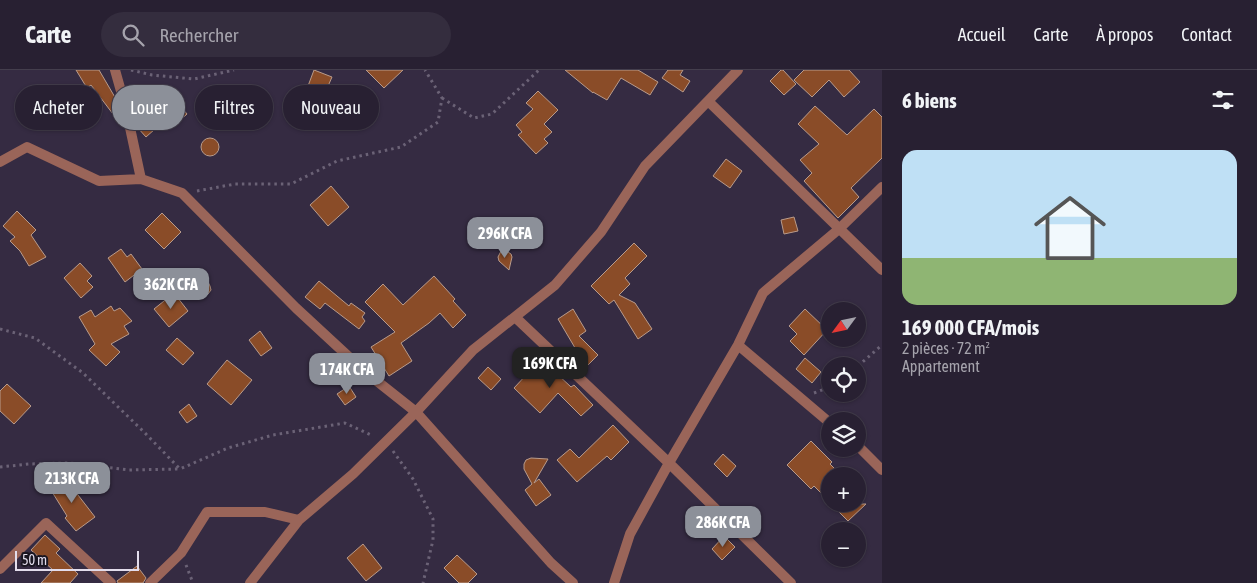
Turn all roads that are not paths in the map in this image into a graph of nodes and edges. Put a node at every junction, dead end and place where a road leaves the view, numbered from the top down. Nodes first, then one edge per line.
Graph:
1 (115, 70) edge
2 (738, 70) edge
3 (708, 101) junction
4 (0, 162) edge
5 (141, 179) junction
6 (882, 187) edge
7 (839, 229) junction
8 (882, 270) edge
9 (515, 317) junction
10 (738, 344) junction
11 (416, 412) junction
12 (821, 415) edge
13 (866, 454) edge
14 (669, 463) junction
15 (882, 470) edge
16 (299, 520) junction
17 (0, 569) edge
18 (111, 583) edge
19 (150, 583) edge
20 (250, 583) edge
21 (573, 583) edge
22 (614, 583) edge
23 (791, 583) edge

1 - 5 street
2 - 3 street
3 - 7 street
3 - 9 street
4 - 5 street
5 - 11 street
6 - 7 street
7 - 8 street
7 - 10 street
9 - 11 street
9 - 14 street
10 - 12 street
10 - 14 street
11 - 16 street
11 - 21 street
13 - 15 street
14 - 22 street
14 - 23 street
16 - 19 street
16 - 20 street
17 - 18 street

